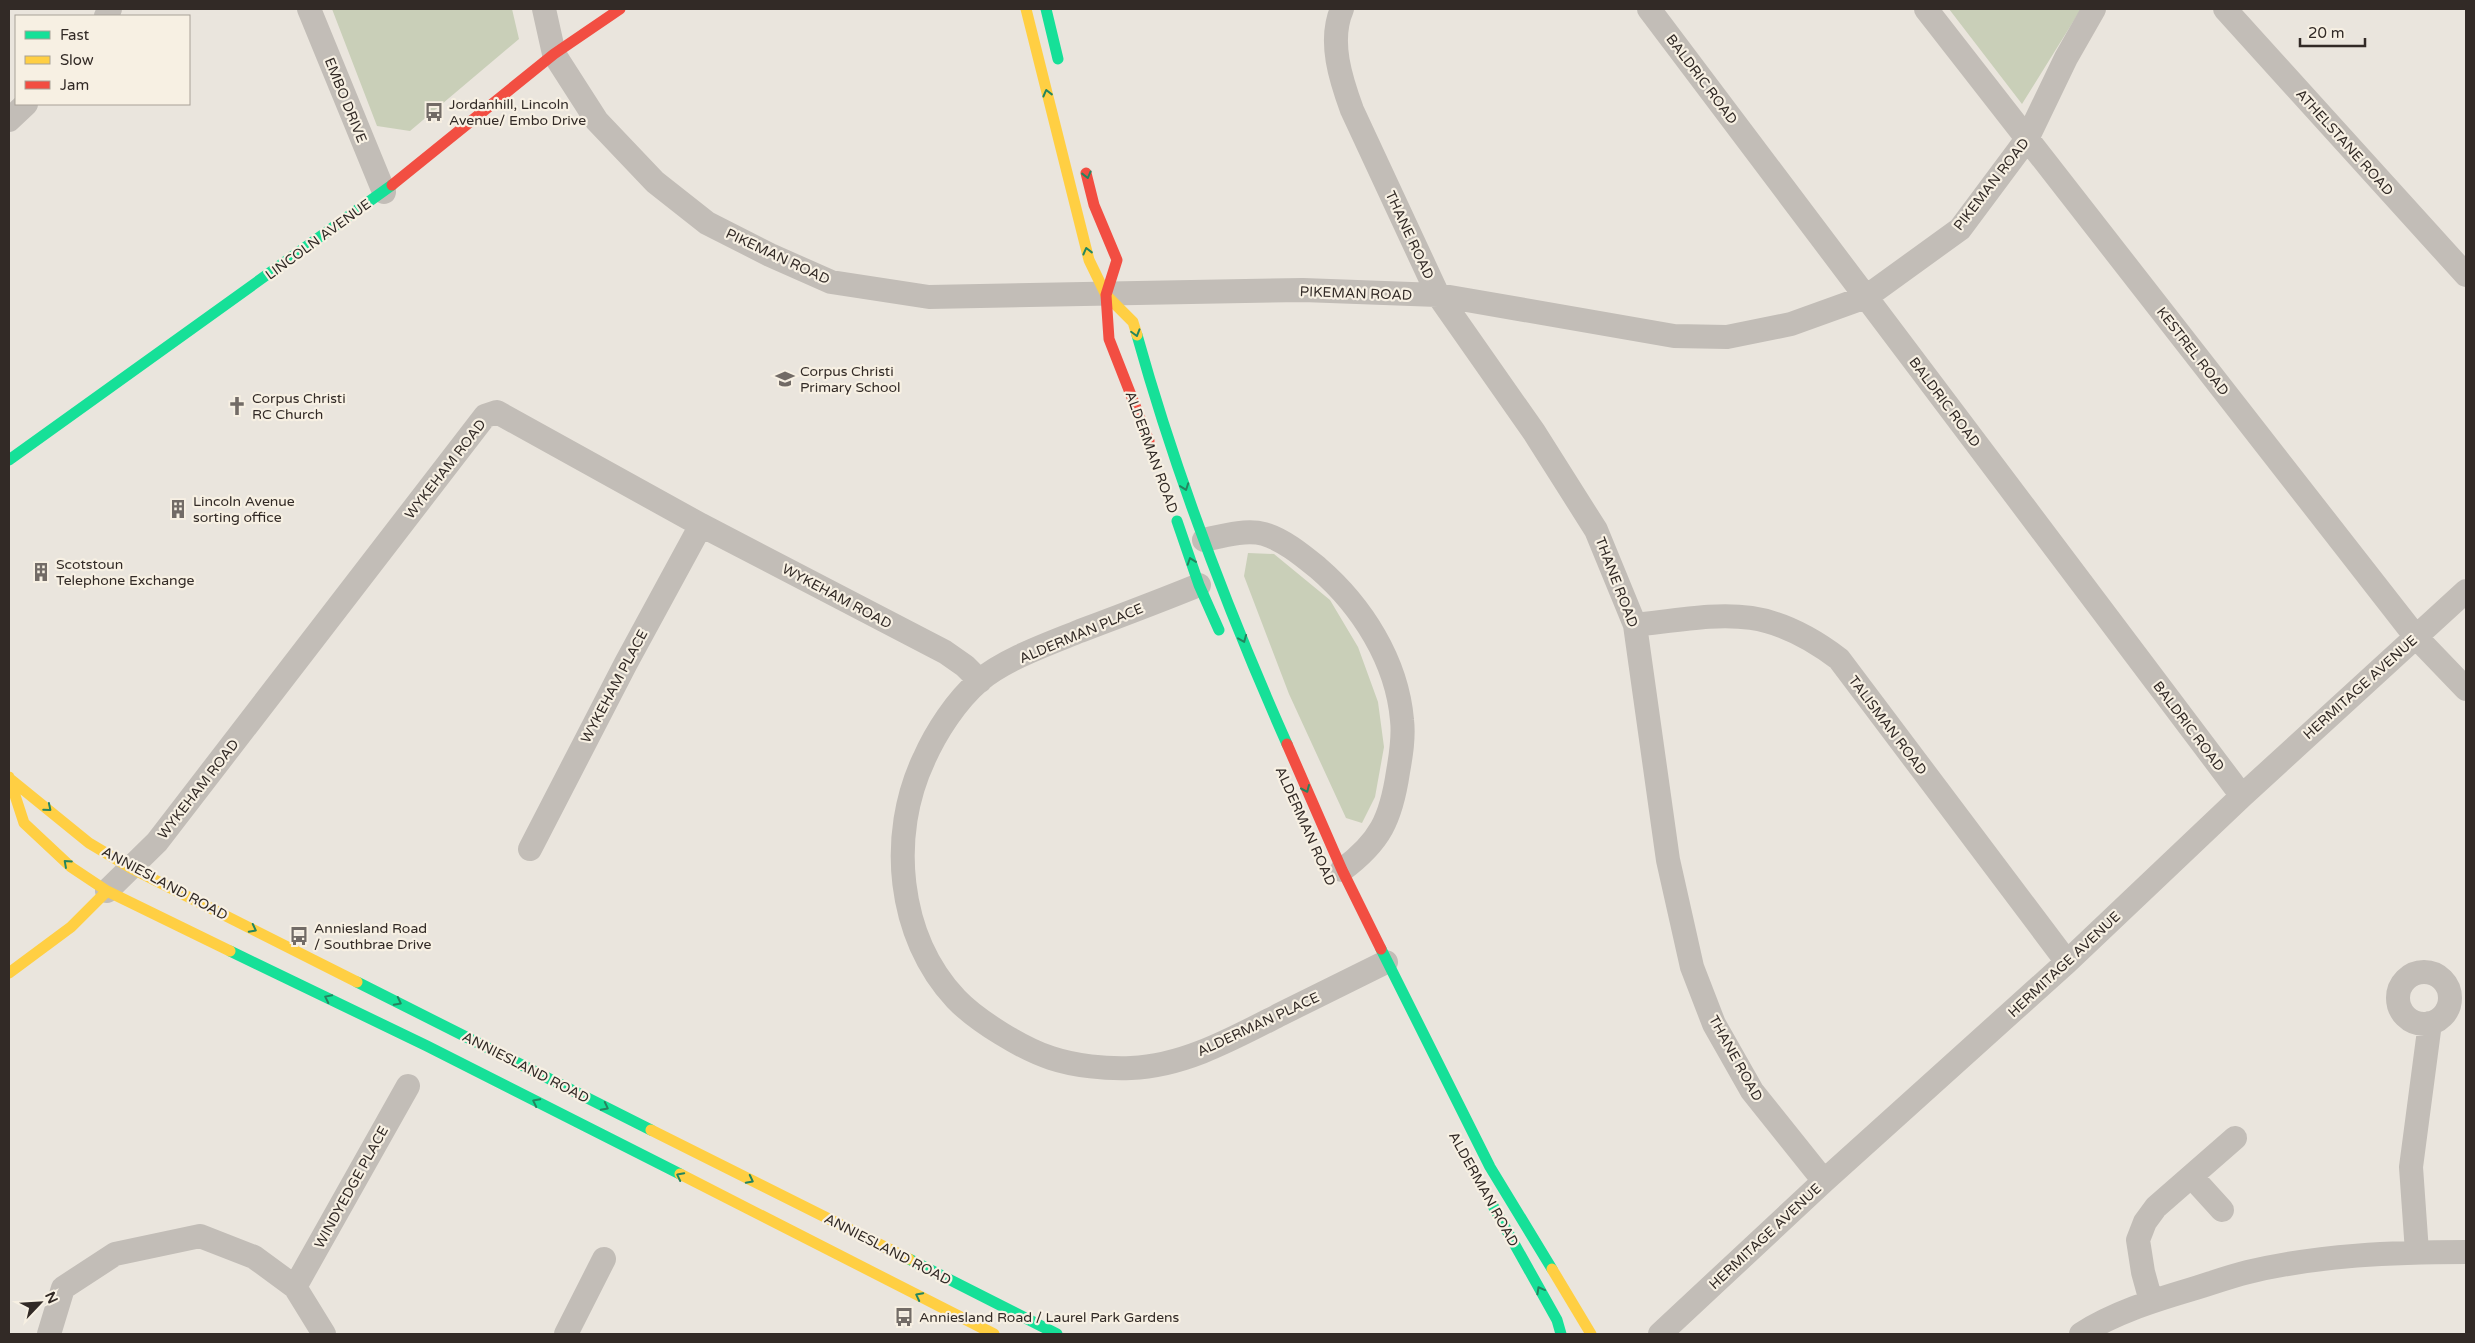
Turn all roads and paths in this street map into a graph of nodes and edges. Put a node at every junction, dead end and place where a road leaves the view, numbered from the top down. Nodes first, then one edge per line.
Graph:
1 (308, 9) edge
2 (544, 9) edge
3 (620, 9) edge
4 (1026, 9) edge
5 (1046, 9) edge
6 (1342, 9) edge
7 (1649, 9) edge
8 (1926, 9) edge
9 (2094, 9) edge
10 (2224, 9) edge
11 (554, 54) junction
12 (1060, 67) dead end
13 (25, 105) edge
14 (9, 120) edge
15 (2027, 139) junction
16 (1083, 159) dead end
17 (384, 192) junction
18 (2466, 275) edge
19 (1106, 295) junction
20 (1438, 295) junction
21 (1866, 297) junction
22 (1154, 454) dead end
23 (9, 460) edge
24 (1173, 510) dead end
25 (701, 524) junction
26 (1204, 540) junction
27 (1199, 585) junction
28 (2466, 591) edge
29 (1635, 625) junction
30 (2416, 637) junction
31 (1223, 639) dead end
32 (980, 681) junction
33 (2466, 689) edge
34 (9, 777) edge
35 (2242, 796) junction
36 (530, 849) dead end
37 (131, 868) junction
38 (1342, 870) junction
39 (107, 891) junction
40 (2068, 962) junction
41 (1373, 968) junction
42 (9, 974) edge
43 (2430, 1023) dead end
44 (408, 1086) dead end
45 (2235, 1138) dead end
46 (2192, 1177) junction
47 (1824, 1181) junction
48 (1487, 1195) dead end
49 (2222, 1210) dead end
50 (834, 1238) junction
51 (2417, 1252) junction
52 (2466, 1252) edge
53 (604, 1259) dead end
54 (295, 1288) junction
55 (2151, 1301) junction
56 (49, 1334) edge
57 (324, 1334) edge
58 (566, 1334) edge
59 (994, 1334) edge
60 (1057, 1334) edge
61 (1561, 1334) edge
62 (1591, 1334) edge
63 (1660, 1334) edge
64 (2081, 1334) edge

1 - 17 street, EMBO DRIVE
2 - 11 street
3 - 11 street, LINCOLN AVENUE
19 -> 4 street, ALDERMAN ROAD
5 - 12 street
6 - 20 street, THANE ROAD
7 - 21 street, BALDRIC ROAD
8 - 15 street, KESTREL ROAD
9 - 15 street, PIKEMAN ROAD
10 - 18 street, ATHELSTANE ROAD
11 - 17 street, LINCOLN AVENUE
11 - 19 street, PIKEMAN ROAD
13 - 14 street
15 - 21 street, PIKEMAN ROAD
15 - 30 street, KESTREL ROAD
16 -> 19 street, ALDERMAN ROAD
17 - 23 street, LINCOLN AVENUE
19 - 20 street, PIKEMAN ROAD
19 - 22 street, ALDERMAN ROAD
19 -> 26 street, ALDERMAN ROAD
20 - 21 street, PIKEMAN ROAD
20 - 29 street, THANE ROAD
21 - 35 street, BALDRIC ROAD
27 -> 24 street, ALDERMAN ROAD
25 - 32 street, WYKEHAM ROAD
25 - 36 street, WYKEHAM PLACE
25 - 37 street, WYKEHAM ROAD
26 -> 38 street, ALDERMAN ROAD
26 - 38 street, ALDERMAN ROAD
27 - 31 street, ALDERMAN ROAD
27 - 32 street, ALDERMAN PLACE
28 - 30 street, HERMITAGE AVENUE
29 - 40 street, TALISMAN ROAD
29 - 47 street, THANE ROAD
30 - 33 street, KESTREL ROAD
30 - 35 street, HERMITAGE AVENUE
32 - 41 street, ALDERMAN PLACE
34 -> 37 street, ANNIESLAND ROAD
39 -> 34 street, ANNIESLAND ROAD
35 - 40 street, HERMITAGE AVENUE
37 - 39 street, WYKEHAM ROAD
37 -> 50 street, ANNIESLAND ROAD
38 - 41 street, ALDERMAN ROAD
39 - 42 street
50 -> 39 street, ANNIESLAND ROAD
40 - 47 street, HERMITAGE AVENUE
41 - 62 street, ALDERMAN ROAD
43 - 51 street
44 - 54 street, WINDYEDGE PLACE
45 - 46 street
46 - 49 street
46 - 55 street
47 - 63 street, HERMITAGE AVENUE
61 -> 48 street, ALDERMAN ROAD
59 -> 50 street, ANNIESLAND ROAD
50 - 60 street, ANNIESLAND ROAD
51 - 52 street
51 - 55 street
53 - 58 street
54 - 56 street
54 - 57 street
55 - 64 street

